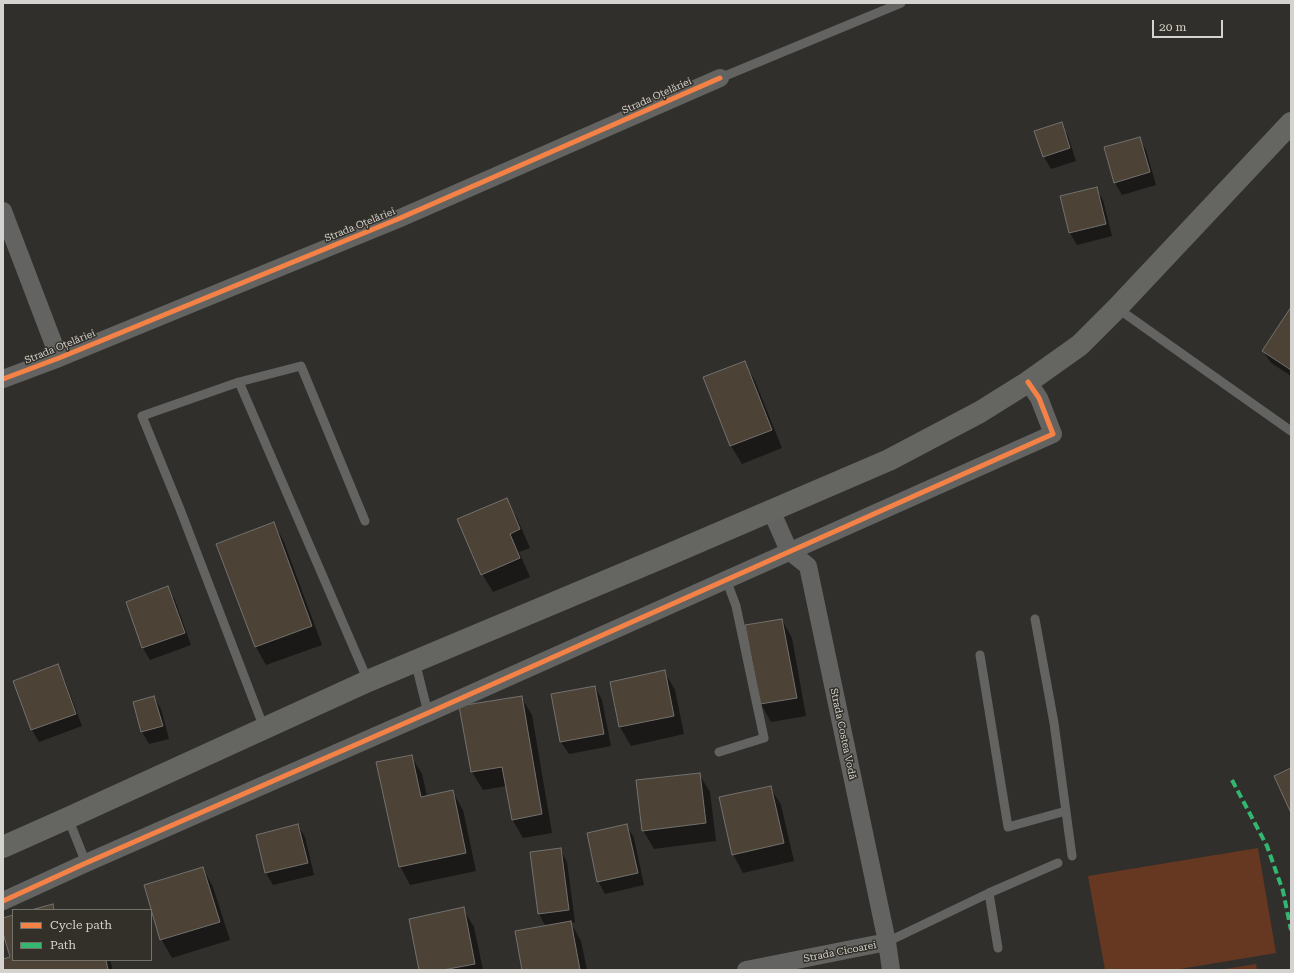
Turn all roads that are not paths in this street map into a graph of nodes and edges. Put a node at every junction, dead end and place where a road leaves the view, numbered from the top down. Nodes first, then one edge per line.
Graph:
1 (901, 3) edge
2 (720, 78) joint
3 (1291, 123) edge
4 (3, 211) edge
5 (1117, 308) junction
6 (59, 358) junction
7 (3, 379) edge
8 (239, 382) junction
9 (1028, 382) junction
10 (1291, 431) edge
11 (771, 510) junction
12 (365, 520) dead end
13 (789, 551) junction
14 (726, 579) junction
15 (1035, 619) dead end
16 (980, 655) dead end
17 (414, 660) junction
18 (368, 680) junction
19 (428, 713) junction
20 (264, 728) junction
21 (719, 752) dead end
22 (1066, 810) junction
23 (68, 818) junction
24 (3, 847) edge
25 (1072, 856) dead end
26 (86, 863) junction
27 (1058, 863) dead end
28 (989, 893) junction
29 (3, 901) edge
30 (887, 942) junction
31 (998, 948) dead end
32 (746, 970) edge
33 (891, 970) edge

1 - 2 lane, Strada Oțelăriei
2 - 6 street, Strada Oțelăriei
3 - 5 main road
4 - 6 street
5 - 9 main road
5 - 10 lane
6 - 7 street, Strada Oțelăriei
8 - 12 lane
8 - 18 lane
8 - 20 lane
9 - 11 main road
9 - 13 street
11 - 13 street, Strada Costea Vodă
11 - 17 main road
13 - 14 street
13 - 30 street, Strada Costea Vodă
14 - 19 street
14 - 21 lane
15 - 22 lane
16 - 22 lane
17 - 18 main road
17 - 19 lane
18 - 20 main road
19 - 26 street
20 - 23 main road
22 - 25 lane
23 - 24 main road
23 - 26 lane
26 - 29 street
27 - 28 lane
28 - 30 lane
28 - 31 lane
30 - 32 street, Strada Cicoarei
30 - 33 street, Strada Costea Vodă

